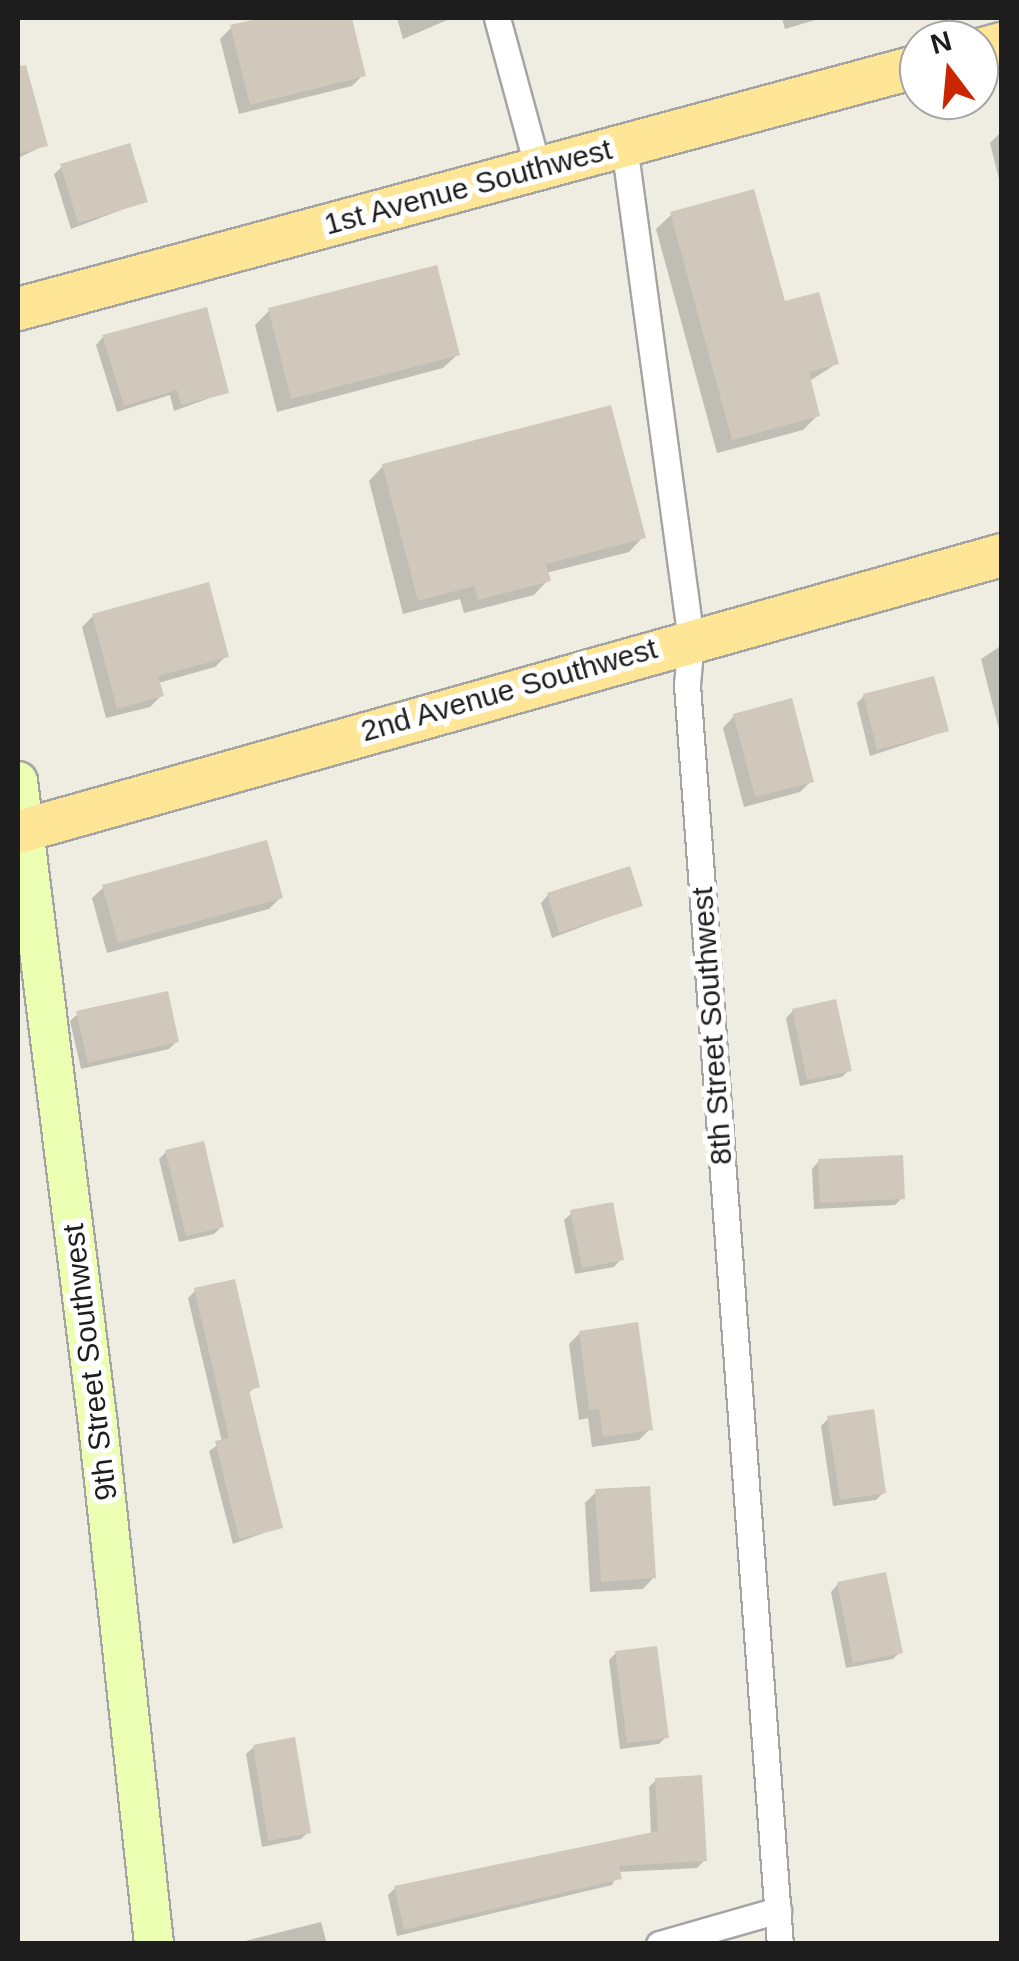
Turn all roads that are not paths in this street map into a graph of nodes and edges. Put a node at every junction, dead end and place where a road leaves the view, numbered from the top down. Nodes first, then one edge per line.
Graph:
1 (497, 18) edge
2 (899, 71) edge
3 (624, 145) junction
4 (538, 169) junction
5 (18, 309) edge
6 (1002, 555) edge
7 (691, 639) junction
8 (18, 781) edge
9 (21, 831) edge
10 (778, 1910) junction
11 (154, 1944) edge
12 (659, 1944) edge
13 (780, 1944) edge

1 - 4 street
2 - 3 main road, 1st Avenue Southwest
3 - 4 main road, 1st Avenue Southwest
3 - 7 street, 8th Street Southwest
4 - 5 main road, 1st Avenue Southwest
6 - 7 main road, 2nd Avenue Southwest
7 - 9 main road, 2nd Avenue Southwest
7 - 10 street, 8th Street Southwest
8 - 9 street, 9th Street Southwest
9 - 11 street, 9th Street Southwest
10 - 12 street
10 - 13 street, 8th Street Southwest

